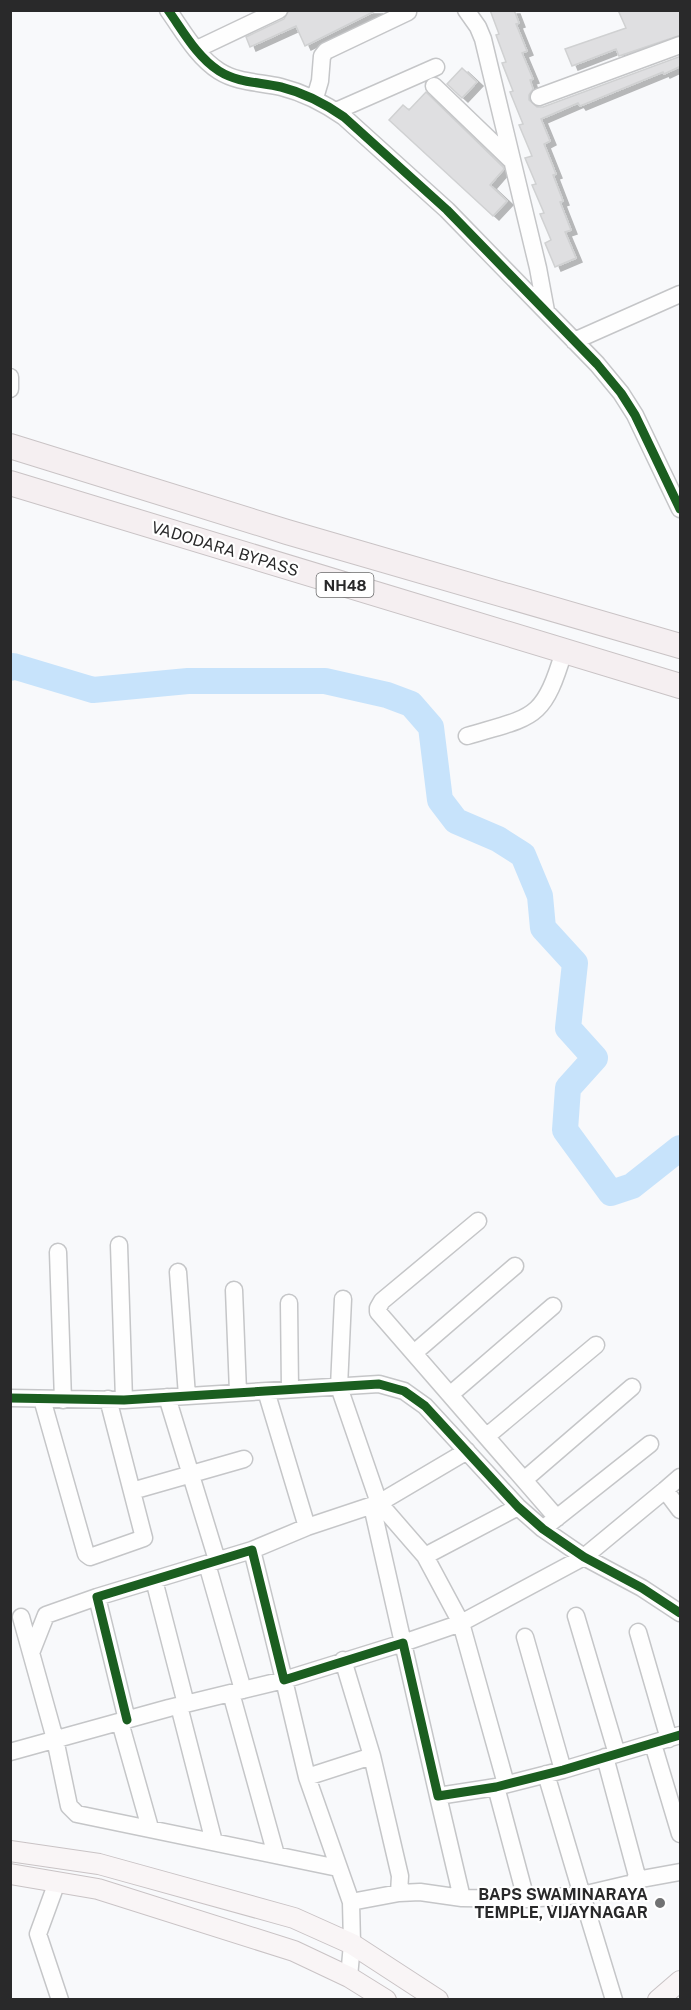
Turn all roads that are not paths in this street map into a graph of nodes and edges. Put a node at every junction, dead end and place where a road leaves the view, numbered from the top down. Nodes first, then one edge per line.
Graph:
1 (168, 10) edge
2 (279, 10) edge
3 (466, 10) edge
4 (408, 12) dead end
5 (681, 45) edge
6 (197, 49) junction
7 (436, 67) dead end
8 (434, 86) dead end
9 (539, 97) dead end
10 (315, 98) junction
11 (336, 111) junction
12 (513, 162) junction
13 (681, 294) edge
14 (546, 311) junction
15 (574, 341) junction
16 (10, 377) edge
17 (10, 389) edge
18 (10, 446) edge
19 (10, 483) edge
20 (681, 509) edge
21 (681, 646) edge
22 (564, 651) junction
23 (681, 686) edge
24 (467, 736) dead end
25 (478, 1221) dead end
26 (118, 1245) dead end
27 (58, 1252) dead end
28 (515, 1266) dead end
29 (178, 1272) dead end
30 (234, 1290) dead end
31 (343, 1299) dead end
32 (289, 1302) dead end
33 (553, 1306) dead end
34 (597, 1344) dead end
35 (414, 1353) junction
36 (339, 1387) junction
37 (632, 1388) dead end
38 (290, 1389) junction
39 (266, 1391) junction
40 (238, 1392) junction
41 (451, 1394) junction
42 (187, 1396) junction
43 (167, 1397) junction
44 (10, 1398) edge
45 (42, 1399) junction
46 (116, 1399) junction
47 (63, 1400) junction
48 (487, 1436) junction
49 (650, 1444) dead end
50 (467, 1451) junction
51 (244, 1459) dead end
52 (190, 1475) junction
53 (681, 1477) edge
54 (524, 1479) junction
55 (665, 1490) junction
56 (132, 1491) junction
57 (375, 1504) junction
58 (518, 1507) junction
59 (681, 1510) edge
60 (557, 1518) junction
61 (308, 1527) junction
62 (543, 1529) junction
63 (252, 1550) junction
64 (425, 1556) junction
65 (584, 1557) junction
66 (212, 1562) junction
67 (154, 1580) junction
68 (97, 1597) junction
69 (681, 1613) edge
70 (576, 1616) dead end
71 (21, 1617) dead end
72 (460, 1623) junction
73 (638, 1632) dead end
74 (525, 1637) dead end
75 (403, 1643) junction
76 (31, 1653) junction
77 (343, 1660) junction
78 (284, 1680) junction
79 (237, 1691) junction
80 (182, 1705) junction
81 (124, 1721) junction
82 (55, 1739) junction
83 (668, 1739) edge
84 (10, 1752) edge
85 (611, 1755) junction
86 (372, 1756) junction
87 (563, 1770) junction
88 (546, 1774) junction
89 (307, 1777) junction
90 (501, 1786) junction
91 (438, 1796) junction
92 (150, 1828) junction
93 (681, 1834) edge
94 (214, 1842) junction
95 (10, 1851) edge
96 (276, 1855) junction
97 (338, 1868) junction
98 (681, 1872) edge
99 (10, 1874) edge
100 (636, 1880) junction
101 (57, 1882) junction
102 (399, 1893) junction
103 (582, 1895) junction
104 (462, 1898) junction
105 (526, 1899) junction
106 (351, 1902) junction
107 (352, 1944) junction
108 (349, 1977) junction
109 (681, 1981) edge
110 (375, 1997) edge
111 (60, 2000) edge
112 (438, 2000) edge
113 (614, 2000) edge
114 (658, 2000) edge

1 - 6 street
2 - 6 street
3 - 12 street
4 - 10 street
5 - 9 street
6 - 10 street
7 - 11 street
8 - 12 street
10 - 11 street
11 - 14 street
12 - 14 street
13 - 15 street
14 - 15 street
15 - 20 street
16 - 17 street
18 - 21 highway, VADODARA BYPASS / NH48
19 - 22 highway, VADODARA BYPASS / NH48
22 - 23 highway, VADODARA BYPASS / NH48
22 - 24 street
25 - 35 street
26 - 46 street
27 - 47 street
28 - 35 street
29 - 42 street
30 - 40 street
31 - 36 street
32 - 38 street
33 - 41 street
34 - 48 street
35 - 41 street
36 - 38 street
36 - 50 street
36 - 57 street
37 - 54 street
38 - 39 street
39 - 40 street
39 - 61 street
40 - 42 street
41 - 48 street
42 - 43 street
43 - 46 street
43 - 52 street
44 - 45 street
45 - 47 street
45 - 56 street
46 - 47 street
46 - 56 street
48 - 54 street
49 - 60 street
50 - 57 street
50 - 58 street
51 - 52 street
52 - 56 street
52 - 66 street
53 - 55 street
54 - 60 street
55 - 59 street
55 - 65 street
57 - 61 street
57 - 64 street
57 - 75 street
58 - 62 street
58 - 64 street
60 - 62 street
61 - 63 street
62 - 65 street
63 - 66 street
63 - 78 street
64 - 72 street
65 - 69 street
65 - 72 street
66 - 67 street
66 - 79 street
67 - 68 street
67 - 80 street
68 - 76 street
68 - 81 street
70 - 85 street
71 - 76 street
72 - 75 street
72 - 90 street
73 - 83 street
74 - 87 street
75 - 77 street
75 - 91 street
76 - 82 street
77 - 78 street
77 - 86 street
78 - 79 street
78 - 89 street
79 - 80 street
79 - 96 street
80 - 81 street
80 - 94 street
81 - 82 street
81 - 92 street
82 - 84 street
82 - 92 street
83 - 85 street
83 - 93 street
85 - 87 street
85 - 100 street
86 - 89 street
86 - 102 street
87 - 88 street
88 - 90 street
88 - 103 street
89 - 97 street
90 - 91 street
90 - 105 street
91 - 104 street
92 - 94 street
94 - 96 street
95 - 107 main road
96 - 97 street
97 - 106 street
98 - 100 street
99 - 101 main road
100 - 103 street
101 - 108 main road
101 - 111 street
102 - 104 street
102 - 106 street
103 - 105 street
103 - 113 street
104 - 105 street
106 - 107 street
107 - 108 street
107 - 112 main road
108 - 110 main road
109 - 114 main road

